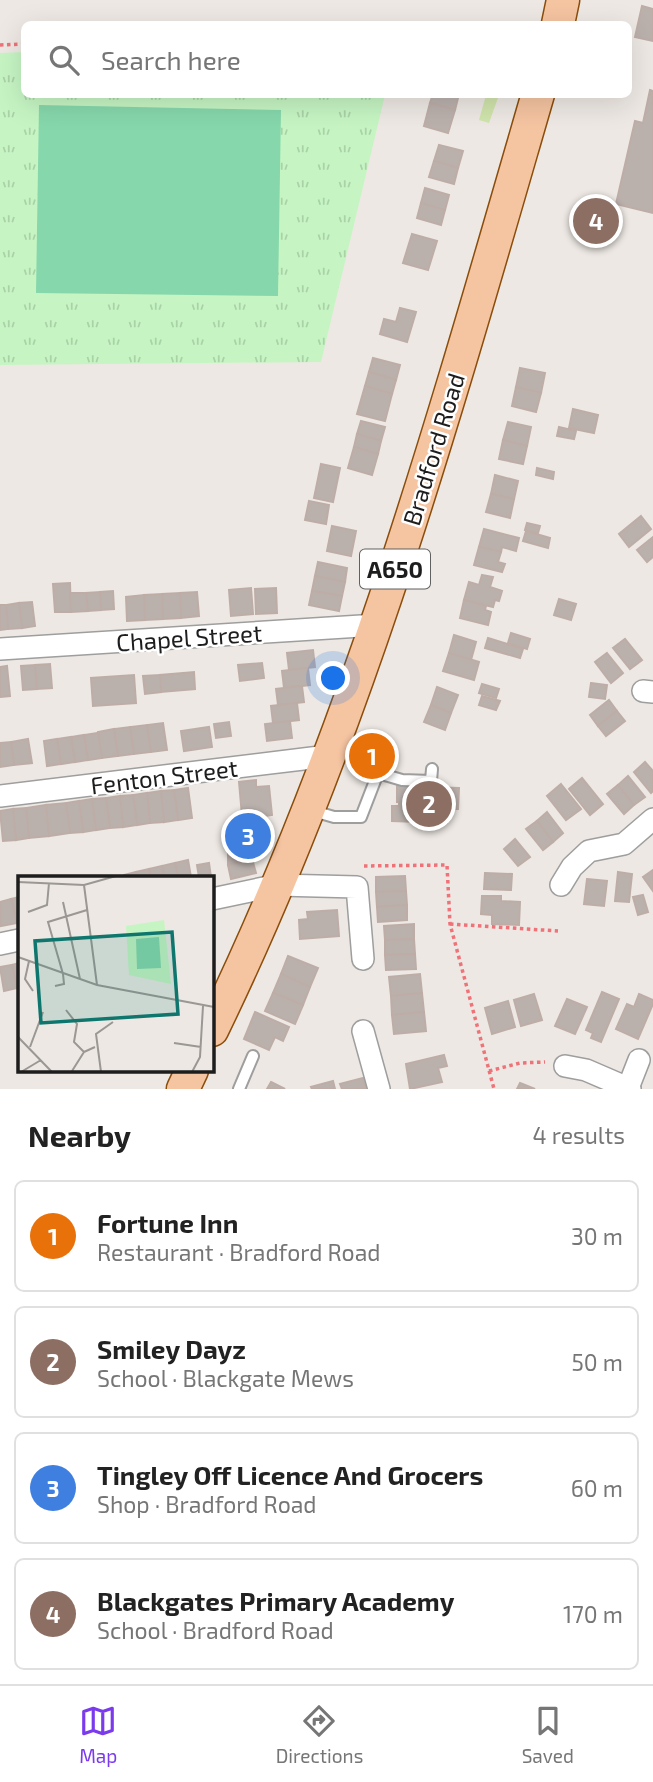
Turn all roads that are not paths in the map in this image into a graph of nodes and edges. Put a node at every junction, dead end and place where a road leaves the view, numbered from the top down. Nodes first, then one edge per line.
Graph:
1 (563, 0) edge
2 (559, 21) edge
3 (537, 98) edge
4 (377, 625) junction
5 (0, 649) edge
6 (328, 756) junction
7 (432, 769) dead end
8 (0, 796) edge
9 (307, 810) junction
10 (653, 819) edge
11 (278, 884) junction
12 (561, 885) dead end
13 (214, 899) edge
14 (18, 940) edge
15 (0, 944) edge
16 (363, 959) dead end
17 (214, 1026) edge
18 (363, 1031) dead end
19 (253, 1056) dead end
20 (639, 1060) dead end
21 (565, 1066) road end
22 (191, 1072) edge
23 (183, 1089) edge
24 (239, 1089) edge
25 (379, 1089) edge
26 (629, 1089) edge

1 - 2 main road
3 - 4 main road, Bradford Road / A650
4 - 5 street, Chapel Street
4 - 6 main road, Bradford Road / A650
6 - 8 street, Fenton Street
6 - 9 main road, Bradford Road / A650
7 - 9 lane
9 - 11 main road, Bradford Road / A650
10 - 12 street
11 - 13 street
11 - 16 street
11 - 17 main road, Bradford Road / A650
14 - 15 street
18 - 25 street
19 - 24 lane
20 - 26 street
21 - 26 street
22 - 23 main road

